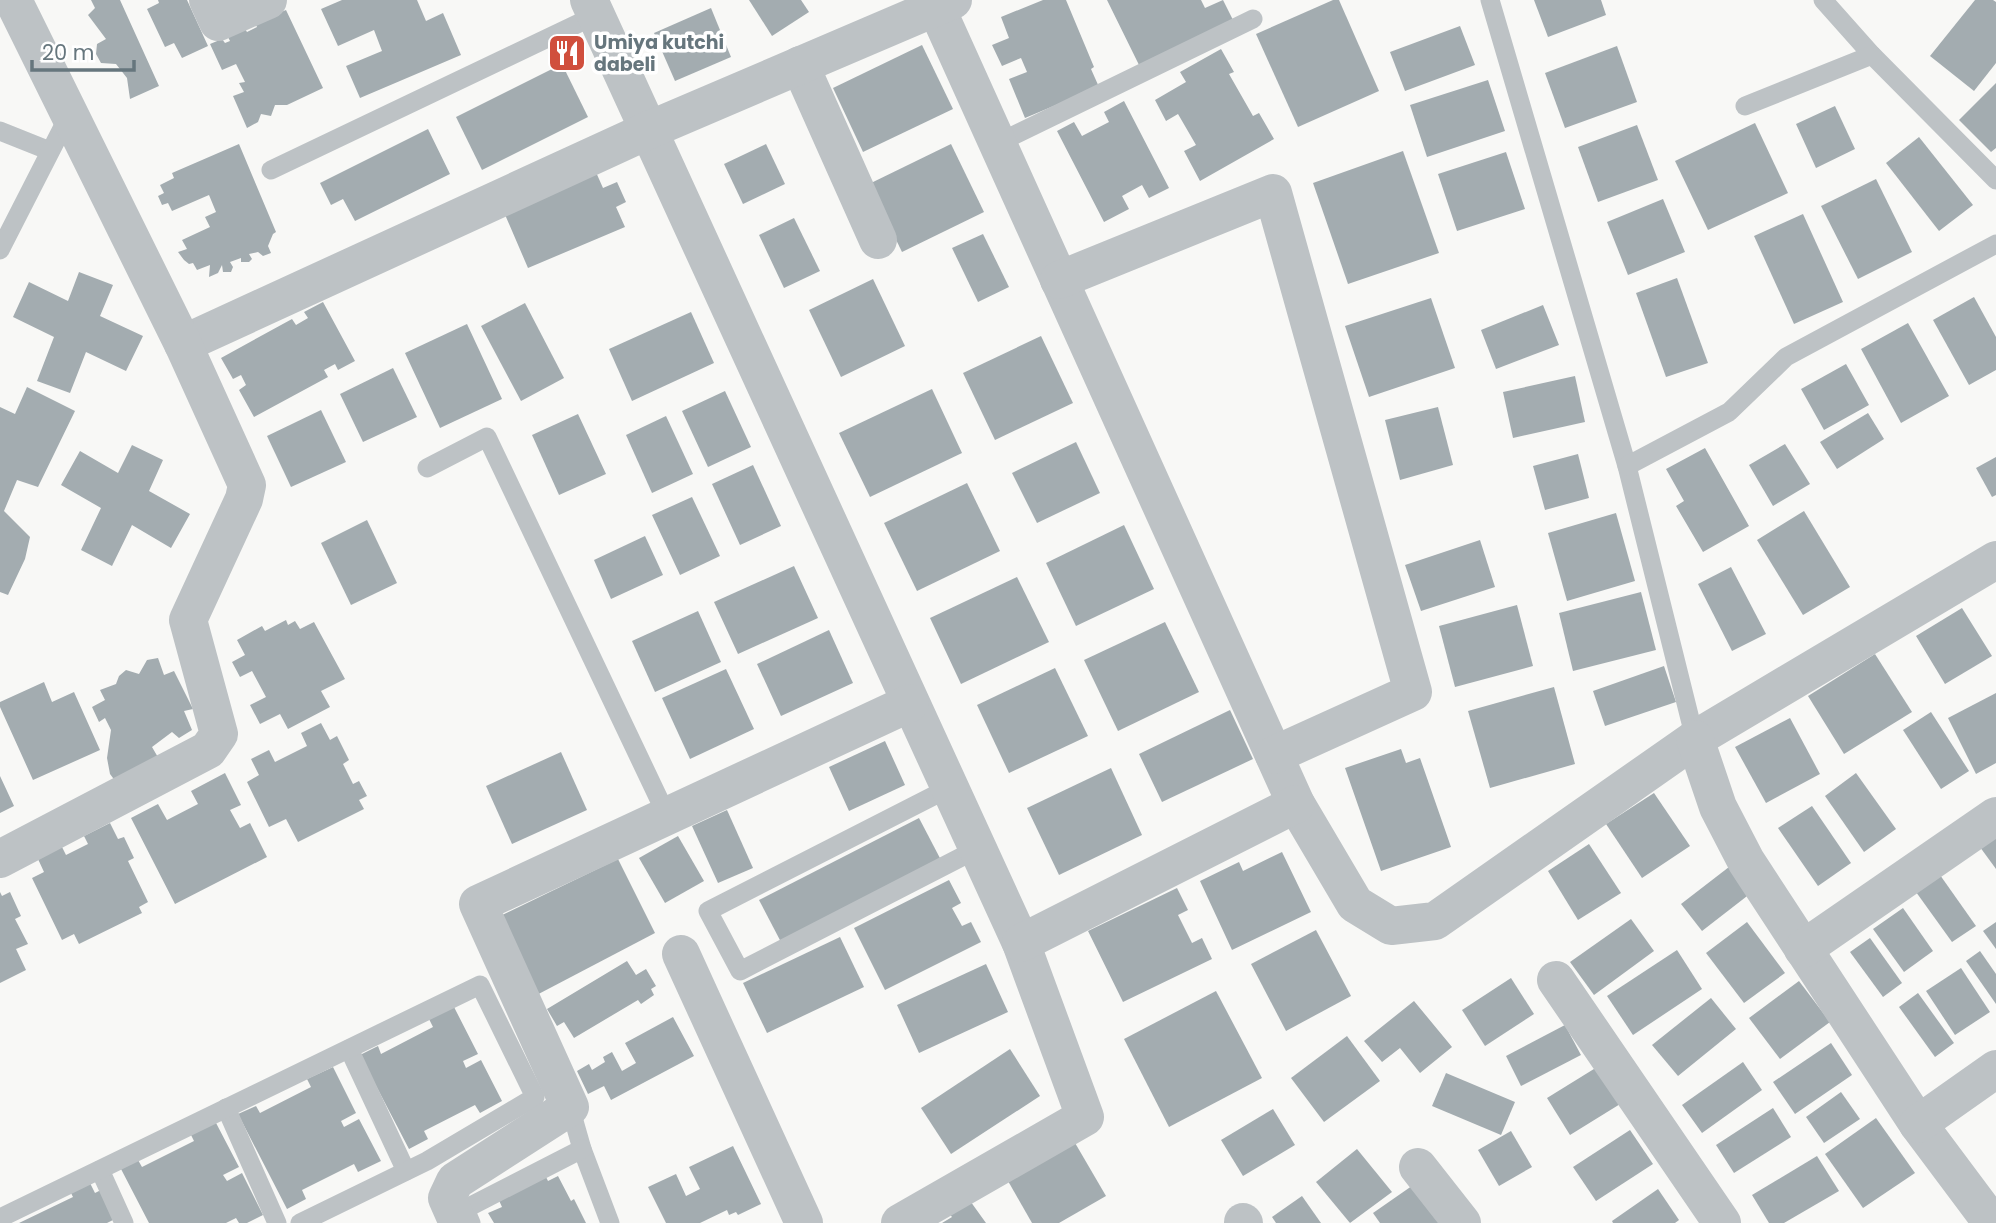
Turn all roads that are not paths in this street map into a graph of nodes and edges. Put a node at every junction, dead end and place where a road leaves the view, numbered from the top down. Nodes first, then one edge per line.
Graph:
1 (13, 0) edge
2 (208, 0) edge
3 (268, 0) edge
4 (1490, 0) edge
5 (1823, 0) edge
6 (945, 4) edge
7 (593, 8) edge
8 (1253, 19) dead end
9 (1872, 54) junction
10 (800, 65) junction
11 (1745, 106) dead end
12 (69, 115) junction
13 (649, 130) junction
14 (0, 131) edge
15 (998, 144) junction
16 (50, 151) junction
17 (271, 170) dead end
18 (1996, 180) edge
19 (878, 240) dead end
20 (1996, 244) edge
21 (0, 250) edge
22 (1059, 279) junction
23 (183, 344) junction
24 (1628, 466) junction
25 (427, 468) dead end
26 (1996, 560) edge
27 (910, 703) junction
28 (1695, 739) junction
29 (1274, 755) junction
30 (949, 788) junction
31 (1296, 804) junction
32 (667, 816) junction
33 (1996, 816) edge
34 (977, 849) junction
35 (0, 859) edge
36 (1020, 943) junction
37 (1803, 949) junction
38 (681, 954) dead end
39 (1556, 981) dead end
40 (349, 1049) junction
41 (1996, 1069) edge
42 (570, 1107) junction
43 (226, 1108) junction
44 (1918, 1124) junction
45 (582, 1149) junction
46 (1418, 1167) dead end
47 (100, 1170) junction
48 (406, 1171) junction
49 (441, 1171) junction
50 (0, 1218) edge
51 (124, 1223) edge
52 (277, 1223) edge
53 (300, 1223) edge
54 (458, 1223) edge
55 (471, 1223) edge
56 (610, 1223) edge
57 (804, 1223) edge
58 (900, 1223) edge
59 (1461, 1223) edge
60 (1722, 1223) edge
61 (1992, 1223) edge

1 - 12 street
2 - 3 street
4 - 24 lane
5 - 9 lane
6 - 10 street
6 - 15 street
7 - 13 street
7 - 17 lane
8 - 15 lane
9 - 11 lane
9 - 18 lane
10 - 13 street
10 - 19 street
12 - 16 lane
12 - 23 street
13 - 23 street
13 - 27 street
14 - 16 lane
15 - 22 street
16 - 21 lane
20 - 24 lane
22 - 29 street
22 - 29 street
23 - 35 street
24 - 28 lane
25 - 32 lane
26 - 28 street
27 - 30 street
27 - 32 street
28 - 31 street
28 - 37 street
29 - 31 street
30 - 34 street
30 - 34 lane
31 - 36 street
32 - 42 street
33 - 37 street
34 - 36 street
36 - 58 street
37 - 44 street
38 - 57 street
39 - 60 street
40 - 43 lane
40 - 48 lane
40 - 49 lane
41 - 44 street
42 - 45 lane
42 - 49 street
43 - 47 lane
43 - 52 lane
44 - 61 street
45 - 55 lane
45 - 56 lane
46 - 59 street
47 - 50 lane
47 - 51 lane
48 - 49 lane
48 - 53 lane
49 - 54 street

